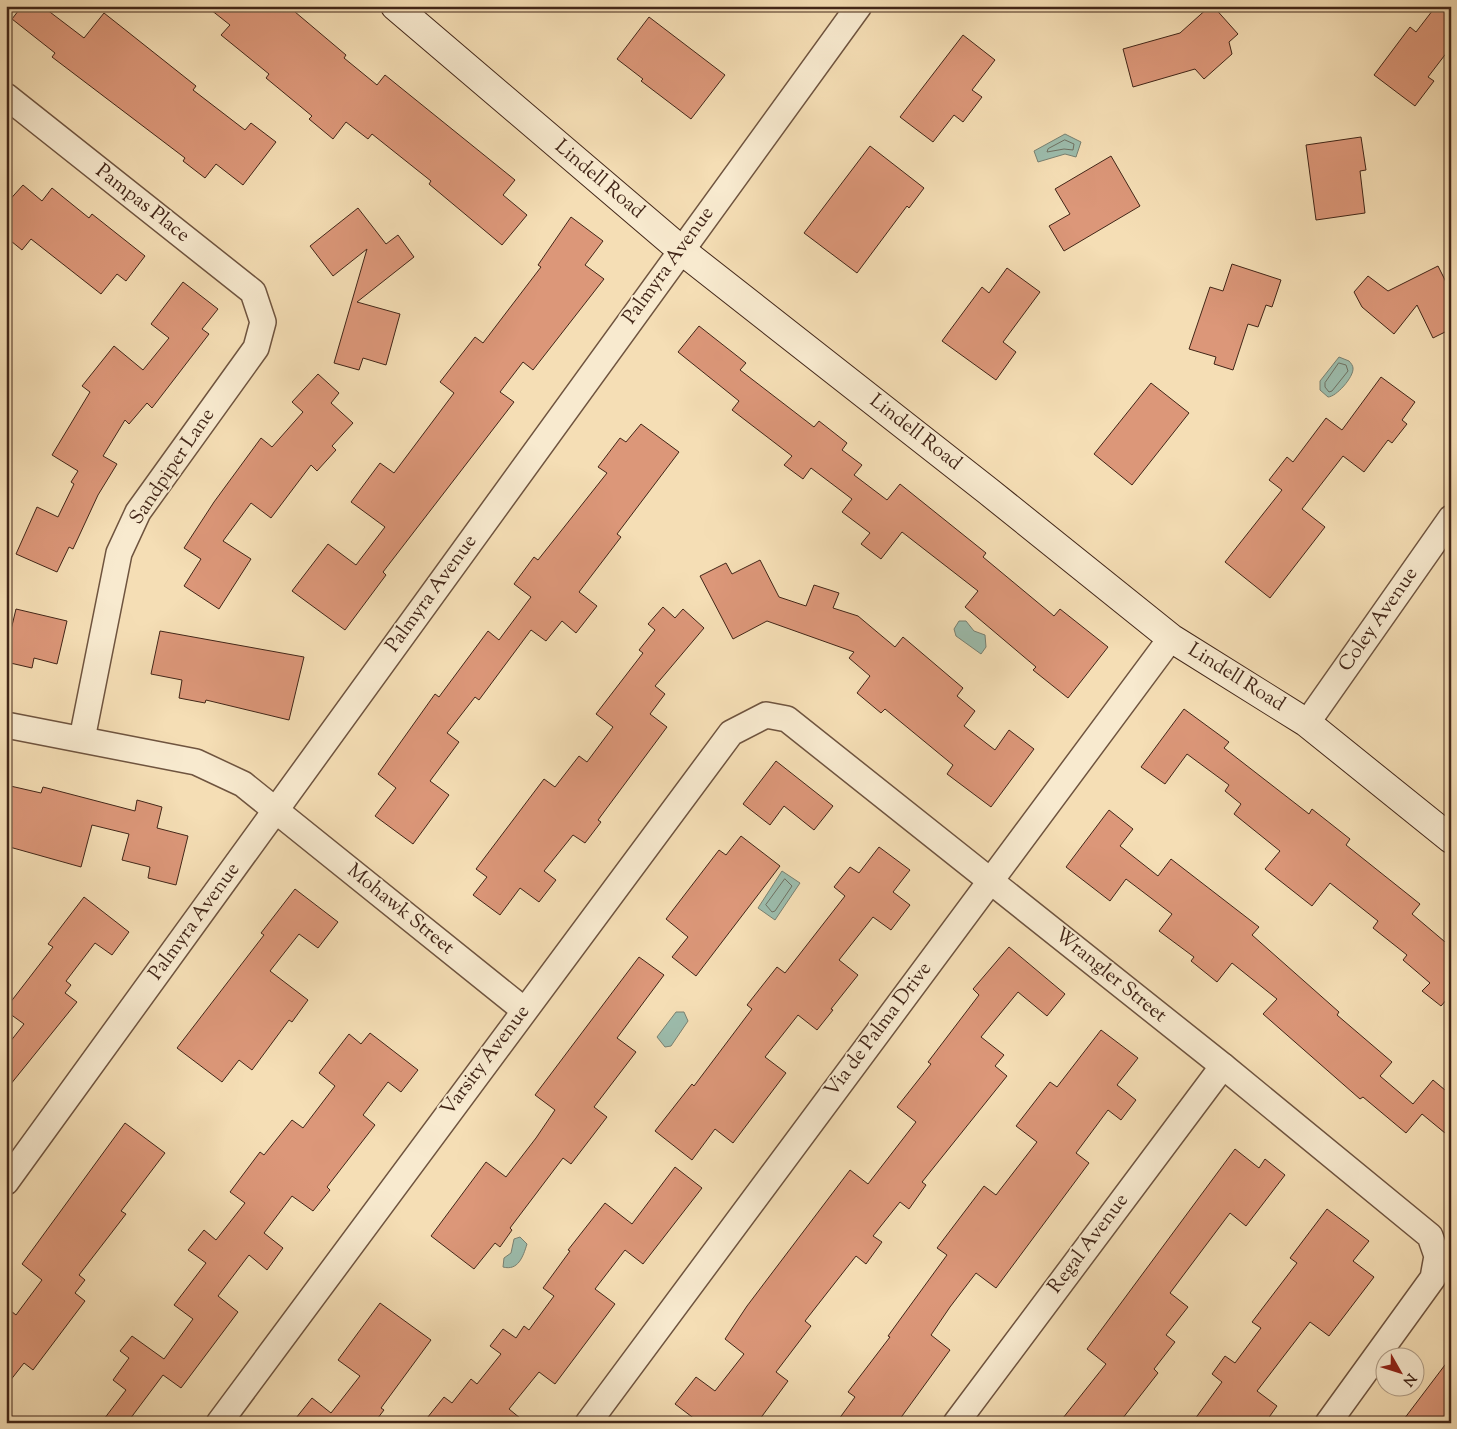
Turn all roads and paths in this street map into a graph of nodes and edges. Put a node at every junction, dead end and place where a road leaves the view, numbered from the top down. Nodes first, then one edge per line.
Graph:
1 (395, 6) edge
2 (859, 6) edge
3 (9, 104) edge
4 (681, 250) junction
5 (263, 322) joint
6 (1451, 518) edge
7 (1171, 638) junction
8 (766, 715) joint
9 (1307, 723) junction
10 (6, 725) edge
11 (82, 739) junction
12 (276, 810) junction
13 (1451, 839) edge
14 (991, 880) junction
15 (524, 1010) junction
16 (1223, 1066) junction
17 (6, 1182) edge
18 (219, 1423) edge
19 (588, 1423) edge
20 (956, 1423) edge
21 (1328, 1423) edge

1 - 4 street, Lindell Road
2 - 4 street, Palmyra Avenue
3 - 5 street, Pampas Place
4 - 7 street, Lindell Road
4 - 12 street, Palmyra Avenue
5 - 11 street, Sandpiper Lane
6 - 9 street, Coley Avenue
7 - 9 street, Lindell Road
7 - 14 street, Via de Palma Drive
8 - 14 street, Wrangler Street
8 - 15 street, Varsity Avenue
9 - 13 street, Lindell Road
10 - 11 street, Mohawk Street
11 - 12 street, Mohawk Street
12 - 15 street, Mohawk Street
12 - 17 street, Palmyra Avenue
14 - 16 street, Wrangler Street
14 - 19 street, Via de Palma Drive
15 - 18 street, Varsity Avenue
16 - 20 street, Regal Avenue
16 - 21 street, Wrangler Street

